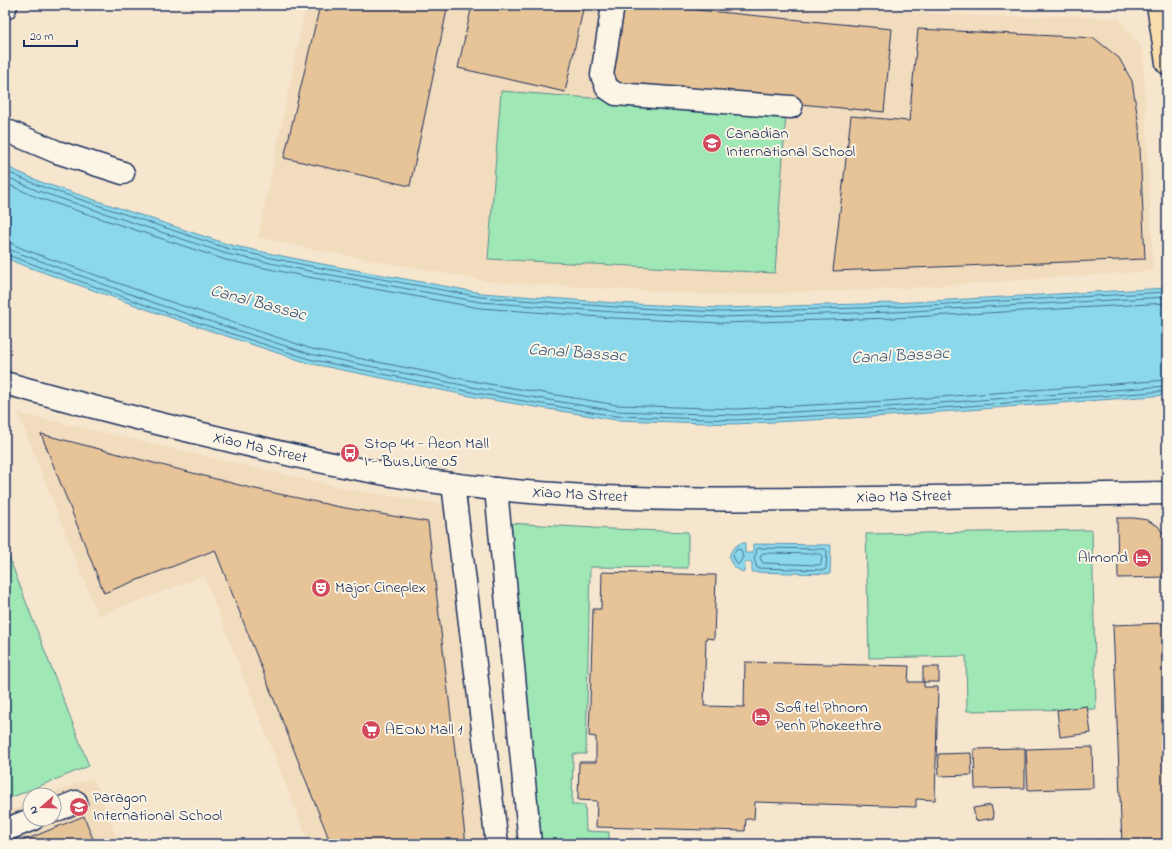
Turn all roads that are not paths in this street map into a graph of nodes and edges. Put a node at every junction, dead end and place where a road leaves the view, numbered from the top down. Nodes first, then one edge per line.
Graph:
1 (613, 5) edge
2 (1158, 5) edge
3 (1167, 58) edge
4 (1167, 64) edge
5 (791, 107) dead end
6 (5, 130) edge
7 (122, 173) dead end
8 (5, 383) edge
9 (452, 484) junction
10 (496, 489) junction
11 (1167, 493) edge
12 (76, 802) dead end
13 (62, 808) edge
14 (22, 823) edge
15 (5, 830) edge
16 (497, 844) edge
17 (530, 844) edge

1 - 5 street
2 - 3 main road
3 - 4 main road
6 - 7 street
8 - 9 street, Xiao Ma Street
9 - 10 street, Xiao Ma Street
9 - 16 street
10 - 11 street, Xiao Ma Street
10 - 17 street
12 - 13 street
14 - 15 street

